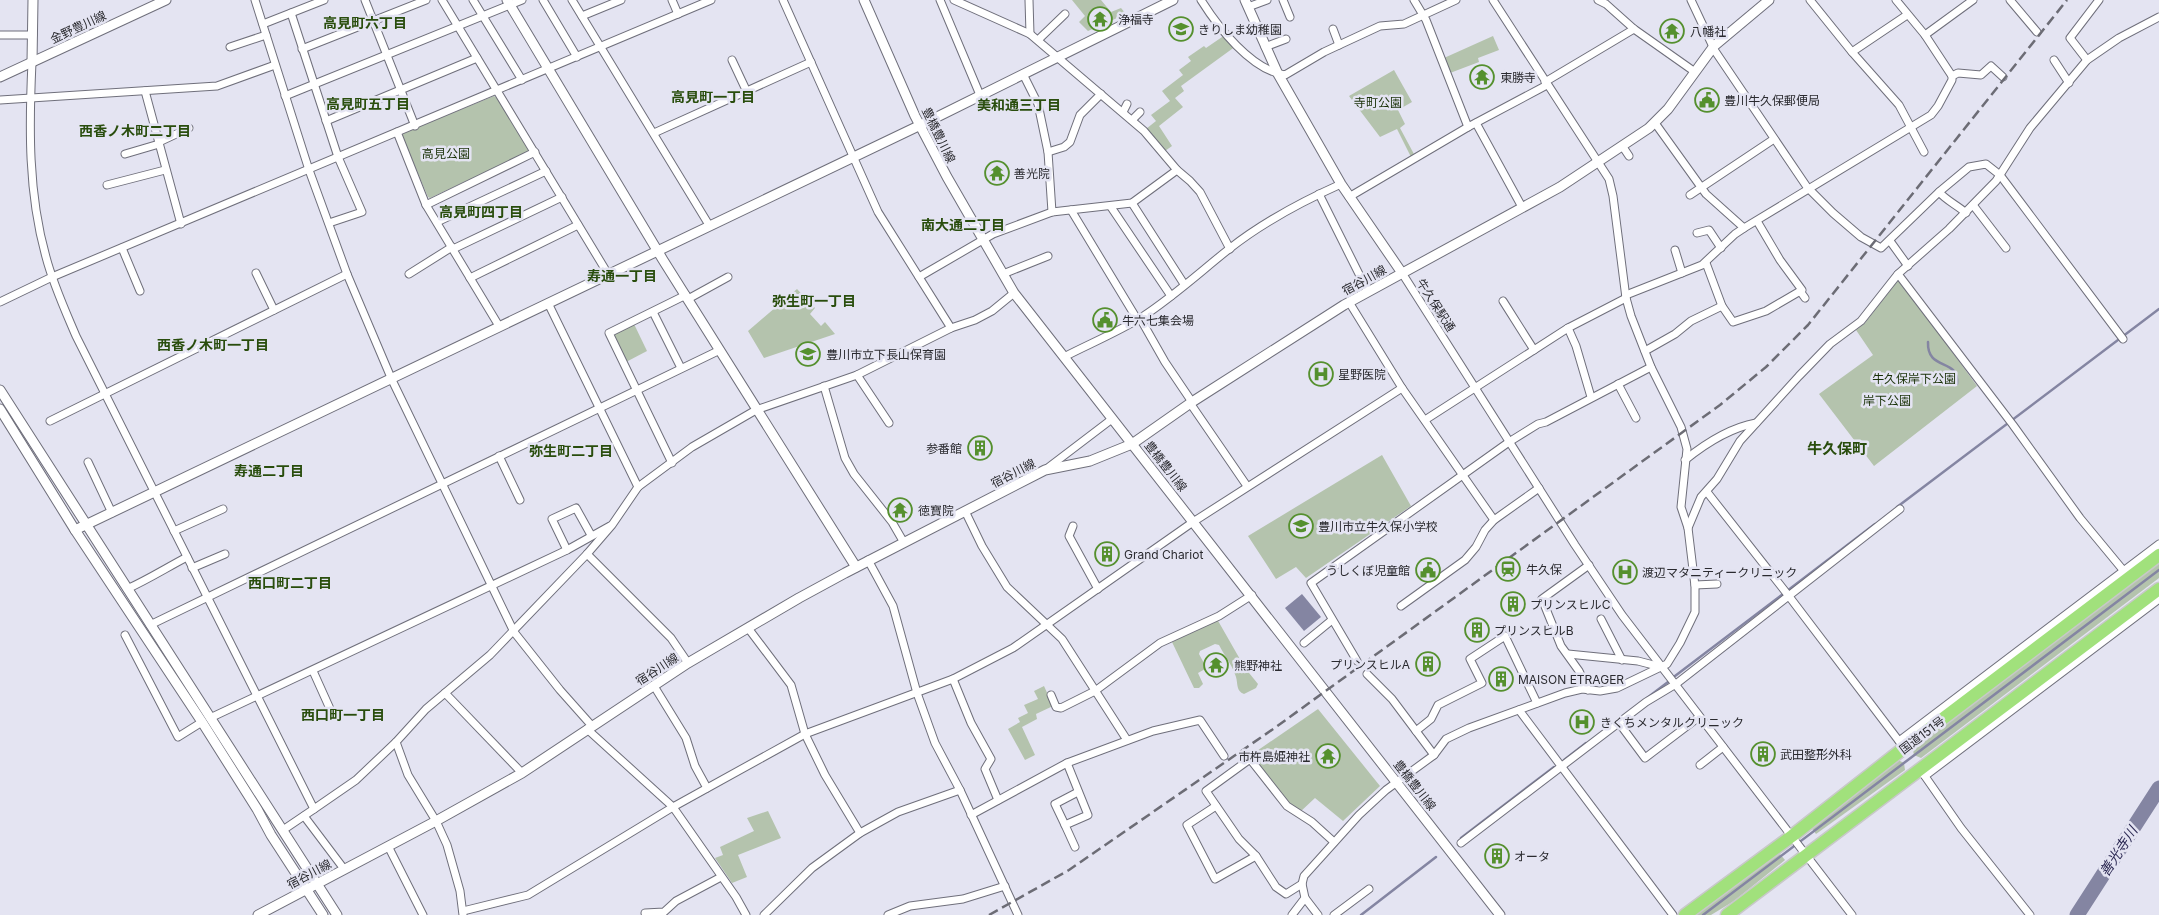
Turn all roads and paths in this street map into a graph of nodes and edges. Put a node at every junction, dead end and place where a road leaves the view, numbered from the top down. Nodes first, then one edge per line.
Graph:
1 (33, 0) edge
2 (166, 0) edge
3 (255, 0) edge
4 (324, 0) edge
5 (365, 0) edge
6 (426, 0) edge
7 (442, 0) edge
8 (473, 0) edge
9 (522, 0) edge
10 (543, 0) edge
11 (572, 0) edge
12 (621, 0) edge
13 (672, 0) edge
14 (711, 0) edge
15 (783, 0) edge
16 (864, 0) edge
17 (940, 0) edge
18 (954, 0) edge
19 (1029, 0) edge
20 (1173, 0) edge
21 (1200, 0) edge
22 (1267, 0) edge
23 (1283, 0) edge
24 (1414, 0) edge
25 (1456, 0) edge
26 (1493, 0) edge
27 (1598, 0) edge
28 (1691, 0) edge
29 (1769, 0) edge
30 (1810, 0) edge
31 (1896, 0) edge
32 (1973, 0) edge
33 (2010, 0) edge
34 (2100, 0) edge
35 (509, 2) edge
36 (1246, 3) edge
37 (290, 13) junction
38 (678, 14) junction
39 (1065, 14) dead end
40 (1907, 15) junction
41 (483, 16) junction
42 (582, 16) junction
43 (1422, 16) junction
44 (1290, 17) dead end
45 (2159, 17) edge
46 (373, 21) junction
47 (263, 24) junction
48 (458, 26) junction
49 (1333, 29) dead end
50 (1634, 29) junction
51 (2037, 32) dead end
52 (1030, 34) junction
53 (1925, 34) junction
54 (0, 35) edge
55 (33, 35) junction
56 (266, 35) junction
57 (1286, 39) dead end
58 (1038, 40) junction
59 (1339, 45) junction
60 (1714, 46) junction
61 (230, 47) dead end
62 (600, 47) junction
63 (1265, 47) junction
64 (302, 49) junction
65 (1852, 52) junction
66 (387, 55) junction
67 (577, 57) junction
68 (1058, 57) junction
69 (477, 58) junction
70 (732, 60) dead end
71 (2054, 60) dead end
72 (2087, 60) junction
73 (32, 62) junction
74 (811, 62) junction
75 (276, 65) junction
76 (548, 69) junction
77 (1695, 72) junction
78 (1024, 74) junction
79 (1278, 74) junction
80 (1952, 76) junction
81 (0, 77) edge
82 (2003, 77) dead end
83 (522, 80) junction
84 (2069, 83) junction
85 (1546, 84) junction
86 (314, 85) junction
87 (401, 90) junction
88 (497, 90) junction
89 (145, 91) junction
90 (746, 92) junction
91 (1101, 94) junction
92 (980, 95) junction
93 (286, 96) junction
94 (32, 98) junction
95 (0, 100) edge
96 (1127, 104) dead end
97 (1122, 112) junction
98 (1140, 112) dead end
99 (1132, 120) junction
100 (326, 121) junction
101 (1476, 123) junction
102 (1654, 123) junction
103 (920, 125) junction
104 (415, 126) junction
105 (1468, 127) junction
106 (1911, 127) junction
107 (189, 128) dead end
108 (397, 132) junction
109 (654, 133) junction
110 (1774, 139) junction
111 (159, 143) junction
112 (1622, 147) junction
113 (535, 152) junction
114 (1048, 152) junction
115 (1924, 152) dead end
116 (126, 154) dead end
117 (338, 156) junction
118 (853, 156) junction
119 (1629, 156) dead end
120 (1599, 162) junction
121 (166, 170) junction
122 (309, 170) junction
123 (546, 170) junction
124 (1177, 170) junction
125 (2000, 175) junction
126 (1341, 184) junction
127 (107, 186) dead end
128 (1702, 187) junction
129 (1809, 188) junction
130 (1939, 192) junction
131 (1319, 194) junction
132 (1690, 196) dead end
133 (562, 197) junction
134 (1350, 197) junction
135 (1132, 203) junction
136 (426, 205) junction
137 (1973, 205) junction
138 (1111, 207) junction
139 (1522, 207) junction
140 (1071, 210) junction
141 (1052, 212) junction
142 (1966, 213) junction
143 (1757, 220) junction
144 (437, 222) junction
145 (329, 223) junction
146 (181, 224) junction
147 (578, 225) junction
148 (709, 226) junction
149 (1744, 228) junction
150 (1697, 233) dead end
151 (982, 240) junction
152 (1890, 241) junction
153 (122, 248) junction
154 (453, 248) junction
155 (1230, 248) junction
156 (1721, 248) junction
157 (2006, 248) dead end
158 (1675, 250) dead end
159 (657, 251) junction
160 (1048, 256) dead end
161 (1706, 263) junction
162 (1908, 266) junction
163 (256, 273) dead end
164 (1402, 273) junction
165 (347, 274) junction
166 (409, 274) dead end
167 (608, 274) junction
168 (1003, 274) junction
169 (1682, 274) junction
170 (1898, 274) junction
171 (52, 277) junction
172 (728, 277) dead end
173 (919, 277) junction
174 (470, 278) junction
175 (1184, 284) junction
176 (140, 291) dead end
177 (1800, 291) junction
178 (1368, 292) junction
179 (1014, 293) junction
180 (1171, 296) junction
181 (1626, 296) junction
182 (687, 297) junction
183 (1805, 298) dead end
184 (1503, 301) dead end
185 (0, 302) edge
186 (548, 302) junction
187 (1349, 302) junction
188 (1722, 306) junction
189 (274, 310) junction
190 (653, 312) junction
191 (1139, 318) junction
192 (499, 326) junction
193 (951, 328) junction
194 (1568, 328) junction
195 (2124, 339) dead end
196 (720, 350) junction
197 (1534, 350) junction
198 (1645, 352) junction
199 (1064, 357) junction
200 (1651, 367) junction
201 (681, 368) junction
202 (857, 375) junction
203 (392, 380) junction
204 (1618, 384) junction
205 (824, 386) junction
206 (1474, 387) junction
207 (1402, 388) junction
208 (0, 390) edge
209 (636, 390) junction
210 (106, 393) junction
211 (1591, 397) junction
212 (1191, 402) junction
213 (600, 407) junction
214 (0, 410) edge
215 (756, 410) junction
216 (1112, 418) junction
217 (1636, 418) dead end
218 (50, 420) dead end
219 (1425, 420) junction
220 (890, 423) dead end
221 (1756, 423) junction
222 (1510, 442) junction
223 (1132, 444) junction
224 (499, 456) junction
225 (1685, 460) junction
226 (88, 462) dead end
227 (672, 463) junction
228 (1045, 470) junction
229 (1462, 476) junction
230 (442, 484) junction
231 (1247, 486) junction
232 (638, 487) junction
233 (1539, 488) junction
234 (156, 492) junction
235 (1707, 492) junction
236 (520, 500) dead end
237 (223, 509) dead end
238 (1900, 509) dead end
239 (965, 511) junction
240 (112, 513) junction
241 (1494, 520) junction
242 (1193, 522) junction
243 (86, 524) junction
244 (612, 525) junction
245 (1074, 526) dead end
246 (1688, 528) junction
247 (75, 530) junction
248 (174, 531) junction
249 (590, 535) junction
250 (903, 541) junction
251 (2159, 544) edge
252 (567, 550) junction
253 (225, 554) dead end
254 (587, 554) junction
255 (2159, 555) edge
256 (187, 557) junction
257 (868, 560) junction
258 (1589, 565) junction
259 (856, 567) junction
260 (192, 568) junction
261 (2123, 570) junction
262 (1694, 584) junction
263 (1717, 584) dead end
264 (491, 586) junction
265 (1098, 588) junction
266 (127, 589) junction
267 (2159, 589) edge
268 (1252, 595) junction
269 (1788, 595) junction
270 (208, 598) junction
271 (2159, 599) edge
272 (1401, 606) dead end
273 (1601, 619) dead end
274 (1332, 620) junction
275 (150, 625) junction
276 (1046, 625) junction
277 (748, 628) junction
278 (514, 632) junction
279 (126, 635) dead end
280 (1304, 643) dead end
281 (1568, 654) junction
282 (1622, 660) junction
283 (1357, 661) dead end
284 (688, 663) junction
285 (1661, 668) junction
286 (313, 671) junction
287 (1367, 674) dead end
288 (953, 679) junction
289 (1676, 684) junction
290 (654, 686) junction
291 (1588, 690) junction
292 (1095, 691) junction
293 (445, 693) junction
294 (917, 693) junction
295 (1051, 695) dead end
296 (258, 697) junction
297 (1537, 703) junction
298 (331, 710) dead end
299 (1518, 710) junction
300 (1699, 717) junction
301 (206, 720) junction
302 (1619, 723) junction
303 (590, 727) junction
304 (1416, 731) junction
305 (805, 734) junction
306 (1127, 740) junction
307 (396, 742) junction
308 (1902, 744) junction
309 (1723, 747) junction
310 (1434, 755) junction
311 (1224, 756) dead end
312 (1067, 763) junction
313 (1700, 765) dead end
314 (1562, 767) junction
315 (522, 773) junction
316 (1923, 773) junction
317 (1397, 782) junction
318 (707, 788) junction
319 (960, 790) junction
320 (1078, 792) junction
321 (998, 800) junction
322 (1216, 806) junction
323 (673, 807) junction
324 (314, 808) junction
325 (971, 815) junction
326 (304, 816) junction
327 (436, 821) junction
328 (1065, 825) junction
329 (283, 830) junction
330 (860, 833) junction
331 (1792, 836) junction
332 (1334, 842) junction
333 (1461, 844) dead end
334 (388, 846) junction
335 (1075, 847) dead end
336 (1806, 853) junction
337 (1256, 856) junction
338 (344, 869) junction
339 (721, 877) junction
340 (317, 883) junction
341 (1302, 884) junction
342 (1005, 886) junction
343 (306, 889) junction
344 (1369, 889) dead end
345 (1305, 898) junction
346 (463, 913) edge
347 (645, 913) dead end
348 (258, 915) edge
349 (323, 915) edge
350 (338, 915) edge
351 (423, 915) edge
352 (746, 915) edge
353 (764, 915) edge
354 (888, 915) edge
355 (1018, 915) edge
356 (1292, 915) edge
357 (1318, 915) edge
358 (1334, 915) edge
359 (1500, 915) edge
360 (1673, 915) edge
361 (1685, 915) edge
362 (1727, 915) edge
363 (1852, 915) edge
364 (2030, 915) edge

1 - 55 street
2 - 73 street, 金野豊川線
3 - 47 street
4 - 37 street
5 - 46 street
6 - 46 street
7 - 48 street
8 - 41 street
9 - 35 street
10 - 67 street
11 - 42 street
12 - 42 street
13 - 38 street
14 - 38 street
15 - 74 street
16 - 103 street, 豊橋豊川線
17 - 92 street
18 - 52 street
19 - 52 street
20 - 68 street
21 - 79 street
22 - 36 street
23 - 44 street
24 - 43 street
25 - 43 street
26 - 85 street
27 - 50 street
28 - 60 street
29 - 60 street, 宿谷川線
30 - 65 street
31 - 40 street
32 - 53 street
33 - 51 street
34 - 72 street
35 - 41 street
35 - 76 street
36 - 63 street, 牛久保駅通
37 - 47 street
37 - 64 street
38 - 62 street
39 - 58 street
40 - 53 street
40 - 65 street
41 - 48 street
41 - 83 street
42 - 62 street
43 - 59 street
43 - 105 street
45 - 72 street
46 - 64 street
46 - 66 street
47 - 56 street
48 - 66 street
48 - 69 street
49 - 59 street
50 - 77 street
50 - 85 street
52 - 58 street
53 - 80 street
54 - 55 street
55 - 73 street
56 - 61 street
56 - 75 street
57 - 63 street
58 - 68 street
59 - 79 street
60 - 77 street, 宿谷川線
60 - 110 street
62 - 67 street
62 - 109 street
63 - 79 street, 牛久保駅通
64 - 86 street
65 - 106 street
66 - 86 street
66 - 87 street
67 - 76 street
68 - 78 street
68 - 91 street
69 - 87 street
69 - 88 street
70 - 90 street
71 - 84 street
72 - 84 street
73 - 81 street, 金野豊川線
73 - 94 street
74 - 90 street
74 - 118 street
75 - 89 street
75 - 93 street
76 - 83 street
76 - 159 street
77 - 102 street, 宿谷川線
78 - 92 street
78 - 114 street
79 - 126 street, 牛久保駅通
80 - 82 street
80 - 106 street
83 - 88 street
84 - 125 street
85 - 101 street
85 - 120 street
86 - 93 street
86 - 100 street
87 - 100 street
87 - 104 street
88 - 104 street
88 - 113 street
89 - 94 street
89 - 111 street
90 - 109 street
91 - 97 street
91 - 114 street
92 - 103 street
93 - 122 street
94 - 95 street
94 - 171 street
96 - 97 street
97 - 99 street
98 - 99 street
99 - 124 street
100 - 117 street
101 - 105 street
101 - 139 street
102 - 112 street, 宿谷川線
102 - 128 street
103 - 118 street
103 - 151 street, 豊橋豊川線
104 - 108 street
105 - 134 street
106 - 115 street
106 - 129 street
107 - 111 street
108 - 117 street
108 - 136 street
109 - 148 street
110 - 128 street
110 - 129 street
111 - 116 street
111 - 121 street
112 - 119 street
112 - 120 street, 宿谷川線
113 - 123 street
113 - 136 street
114 - 141 street
117 - 122 street
117 - 145 street
118 - 148 street
118 - 173 street
120 - 139 street, 宿谷川線
120 - 181 street
121 - 127 street
121 - 146 street
122 - 145 street
122 - 146 street
123 - 133 street
123 - 144 street
124 - 135 street
124 - 155 street
125 - 130 street
125 - 137 street
125 - 195 street
126 - 131 street
126 - 134 street, 牛久保駅通
128 - 132 street
128 - 149 street
129 - 143 street
129 - 152 street
130 - 142 street
130 - 152 street
131 - 155 street
131 - 178 street
133 - 147 street
133 - 154 street
134 - 164 street, 牛久保駅通
135 - 138 street
135 - 175 street
136 - 144 street
137 - 142 street
137 - 157 street
138 - 140 street
138 - 180 street
139 - 164 street, 宿谷川線
140 - 141 street
140 - 191 street
141 - 151 street
142 - 162 street
143 - 149 street
143 - 177 street
144 - 154 street
145 - 165 street
146 - 153 street
147 - 167 street
147 - 174 street
148 - 159 street
149 - 156 street
150 - 156 street
151 - 168 street, 豊橋豊川線
151 - 173 street
152 - 162 street
153 - 171 street
153 - 176 street
154 - 166 street
154 - 174 street
155 - 175 street
156 - 161 street
158 - 169 street
159 - 167 street
159 - 182 street
160 - 168 street
161 - 169 street
161 - 188 street
162 - 170 street
163 - 189 street
164 - 178 street, 宿谷川線
164 - 206 street, 牛久保駅通
165 - 189 street
165 - 203 street
167 - 186 street
168 - 179 street, 豊橋豊川線
169 - 181 street
170 - 221 street
170 - 261 street
171 - 185 street
171 - 210 street
172 - 182 street
173 - 193 street
174 - 192 street
175 - 180 street
177 - 183 street
177 - 188 street
178 - 187 street, 宿谷川線
179 - 193 street
179 - 199 street, 豊橋豊川線
180 - 191 street
181 - 194 street
181 - 198 street
182 - 190 street
182 - 196 street
184 - 197 street
186 - 192 street
186 - 213 street
187 - 207 street
187 - 212 street, 宿谷川線
188 - 198 street
189 - 210 street
190 - 201 street
190 - 209 street
191 - 199 street
191 - 212 street
192 - 203 street
193 - 202 street
194 - 197 street
194 - 211 street
196 - 201 street
196 - 215 street
197 - 206 street
198 - 200 street
199 - 216 street, 豊橋豊川線
200 - 204 street
200 - 225 street
201 - 209 street
202 - 205 street
202 - 220 street
203 - 230 street
203 - 234 street
204 - 211 street
204 - 217 street
205 - 215 street
205 - 250 street
206 - 219 street
206 - 222 street, 牛久保駅通
207 - 219 street
207 - 231 street
208 - 243 street
209 - 213 street
209 - 227 street
210 - 218 street
210 - 234 street
211 - 222 street
212 - 223 street, 宿谷川線
212 - 231 street
213 - 224 street
213 - 232 street
214 - 247 street
215 - 227 street
215 - 259 street
216 - 223 street, 豊橋豊川線
216 - 228 street
219 - 229 street
221 - 225 street
221 - 235 street
222 - 229 street
222 - 233 street, 牛久保駅通
223 - 228 street, 宿谷川線
223 - 242 street, 豊橋豊川線
224 - 230 street
224 - 236 street
225 - 246 street
226 - 240 street
227 - 232 street
228 - 239 street, 宿谷川線
229 - 241 street
229 - 274 street
230 - 264 street
230 - 270 street
231 - 242 street
232 - 244 street
233 - 241 street
233 - 258 street, 牛久保駅通
234 - 240 street
234 - 248 street
235 - 246 street
235 - 269 street
237 - 248 street
238 - 269 street
239 - 250 street, 宿谷川線
239 - 276 street
240 - 243 street
241 - 272 street
242 - 265 street
242 - 268 street, 豊橋豊川線
243 - 247 street
243 - 266 street
244 - 249 street
244 - 254 street
245 - 265 street
246 - 262 street
247 - 301 street
248 - 256 street
249 - 252 street
249 - 252 street
250 - 257 street, 宿谷川線
251 - 261 street
252 - 264 street
253 - 260 street
254 - 278 street
254 - 284 street
255 - 308 highway, 国道151号
256 - 260 street
256 - 266 street
257 - 259 street, 宿谷川線
257 - 294 street
258 - 281 street
258 - 285 street, 牛久保駅通
259 - 277 street, 宿谷川線
260 - 270 street
261 - 308 street
262 - 263 street
262 - 285 street
264 - 278 street
264 - 286 street
265 - 276 street
266 - 275 street
267 - 316 highway
268 - 292 street
268 - 317 street, 豊橋豊川線
269 - 289 street
269 - 308 street
270 - 275 street
270 - 296 street
271 - 316 street
273 - 282 street
274 - 280 street
274 - 283 street
275 - 301 street
276 - 288 street
276 - 292 street
277 - 284 street, 宿谷川線
277 - 305 street
278 - 293 street
278 - 303 street
279 - 301 street
281 - 282 street
281 - 291 street
282 - 285 street
284 - 290 street, 宿谷川線
285 - 289 street, 牛久保駅通
285 - 291 street
286 - 296 street
286 - 298 street
287 - 304 street
288 - 294 street
288 - 321 street
289 - 300 street, 牛久保駅通
289 - 302 street
290 - 303 street, 宿谷川線
290 - 318 street
291 - 297 street
292 - 295 street
292 - 306 street
293 - 307 street
293 - 315 street
294 - 305 street
294 - 319 street
296 - 301 street
296 - 324 street
297 - 299 street
297 - 304 street
299 - 310 street
299 - 314 street
300 - 302 street
300 - 309 street, 牛久保駅通
301 - 329 street
301 - 343 street
302 - 314 street
303 - 315 street, 宿谷川線
303 - 323 street
304 - 310 street
305 - 318 street
305 - 330 street
306 - 311 street
306 - 312 street
307 - 324 street
307 - 327 street
308 - 331 highway, 国道151号
309 - 313 street
309 - 331 street, 牛久保駅通
310 - 317 street
312 - 320 street
312 - 321 street
314 - 333 street
314 - 360 street
315 - 327 street, 宿谷川線
316 - 336 highway
316 - 364 street
317 - 332 street
317 - 359 street, 豊橋豊川線
318 - 323 street
319 - 325 street
319 - 330 street
320 - 328 street
320 - 328 street
321 - 325 street
322 - 332 street
322 - 337 street
322 - 337 street
323 - 339 street
323 - 346 street
324 - 326 street
325 - 342 street
326 - 329 street
326 - 338 street
327 - 334 street, 宿谷川線
327 - 346 street
328 - 335 street
329 - 340 street
330 - 353 street
331 - 336 street, 牛久保駅通
331 - 361 highway, 国道151号
332 - 341 street
334 - 338 street, 宿谷川線
334 - 351 street
336 - 362 highway
336 - 363 street, 牛久保駅通
337 - 341 street
338 - 340 street, 宿谷川線
339 - 347 street
339 - 352 street
340 - 343 street, 宿谷川線
340 - 350 street
341 - 345 street
342 - 354 street
342 - 355 street
343 - 348 street, 宿谷川線
343 - 349 street
344 - 358 street
345 - 356 street
345 - 357 street

